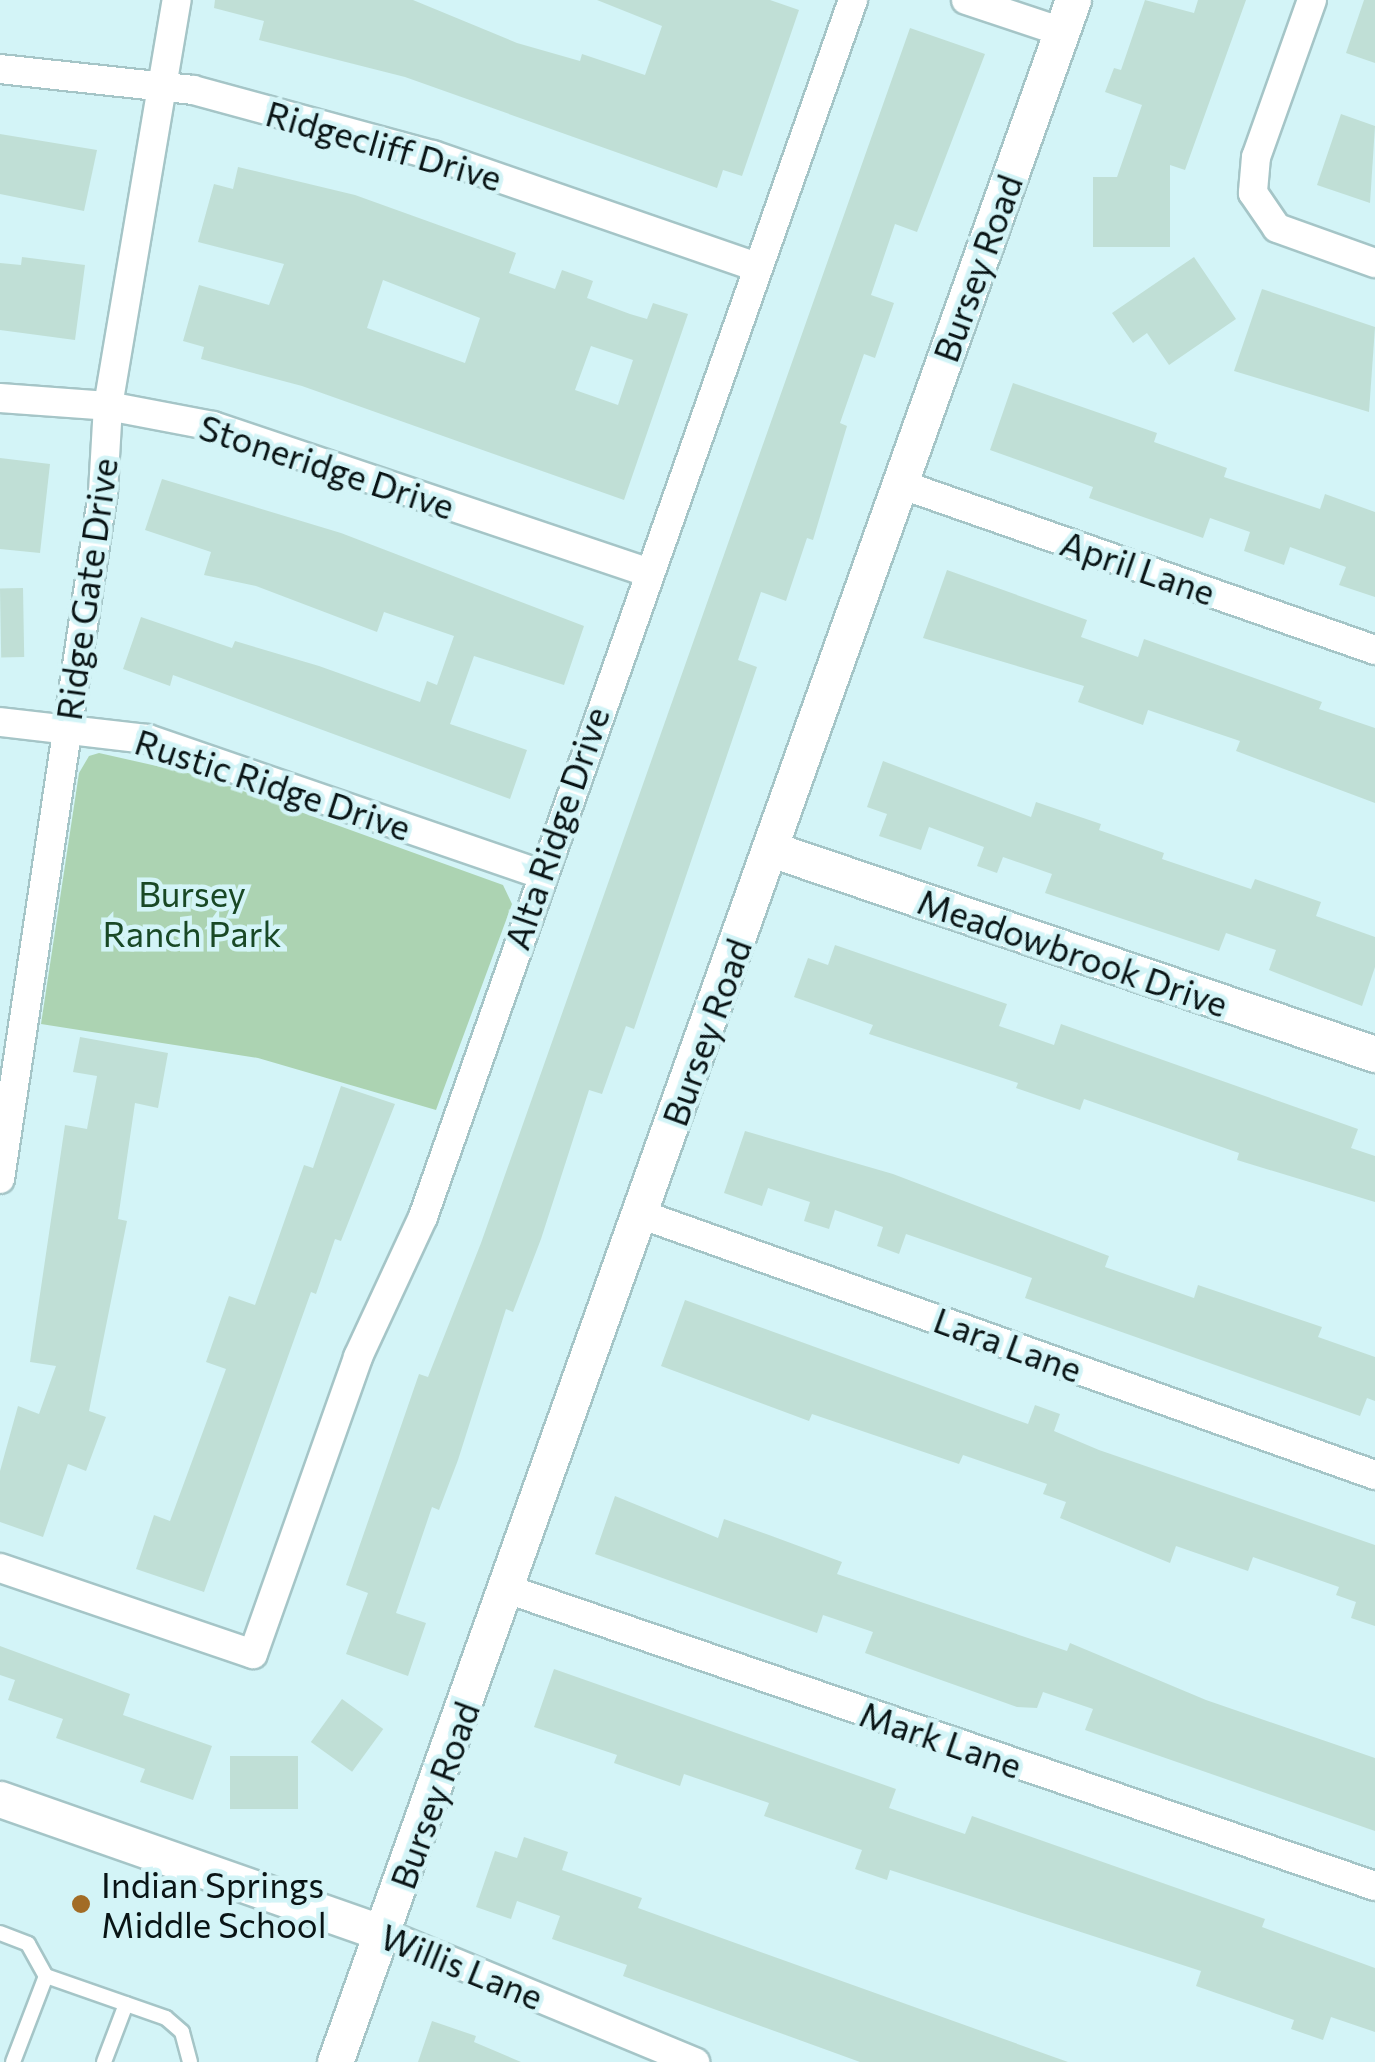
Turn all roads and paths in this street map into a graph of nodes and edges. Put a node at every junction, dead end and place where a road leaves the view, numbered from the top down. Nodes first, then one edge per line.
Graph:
1 (177, 0) edge
2 (853, 0) edge
3 (966, 0) edge
4 (1312, 0) edge
5 (1068, 16) edge
6 (0, 69) edge
7 (163, 83) junction
8 (1375, 263) edge
9 (757, 267) junction
10 (0, 398) edge
11 (108, 406) junction
12 (900, 484) junction
13 (646, 572) junction
14 (1375, 650) edge
15 (0, 722) edge
16 (68, 725) junction
17 (770, 850) junction
18 (540, 874) junction
19 (1375, 1054) edge
20 (0, 1179) edge
21 (640, 1214) junction
22 (1375, 1475) edge
23 (0, 1568) edge
24 (507, 1589) junction
25 (0, 1798) edge
26 (1375, 1886) edge
27 (384, 1933) junction
28 (0, 1934) edge
29 (46, 1976) junction
30 (126, 2004) junction
31 (13, 2062) edge
32 (104, 2062) edge
33 (190, 2062) edge
34 (335, 2062) edge
35 (695, 2062) edge

1 - 7 street, Ridge Gate Drive
2 - 9 street, Alta Ridge Drive
3 - 5 street
4 - 8 street
5 - 12 street, Bursey Road
6 - 7 street, Ridgecliff Drive
7 - 9 street, Ridgecliff Drive
7 - 11 street, Ridge Gate Drive
9 - 13 street, Alta Ridge Drive
10 - 11 street, Stoneridge Drive
11 - 13 street, Stoneridge Drive
11 - 16 street, Ridge Gate Drive
12 - 14 street, April Lane
12 - 17 street, Bursey Road
13 - 18 street, Alta Ridge Drive
15 - 16 street, Rustic Ridge Drive
16 - 18 street, Rustic Ridge Drive
16 - 20 street, Ridge Gate Drive
17 - 19 street, Meadowbrook Drive
17 - 21 street, Bursey Road
18 - 23 street, Alta Ridge Drive
21 - 22 street, Lara Lane
21 - 24 street, Bursey Road
24 - 26 street, Mark Lane
24 - 27 street, Bursey Road
25 - 27 street, Willis Lane
27 - 34 street, Bursey Road
27 - 35 street, Willis Lane
28 - 29 lane
29 - 30 lane
29 - 31 lane
30 - 32 lane
30 - 33 lane

